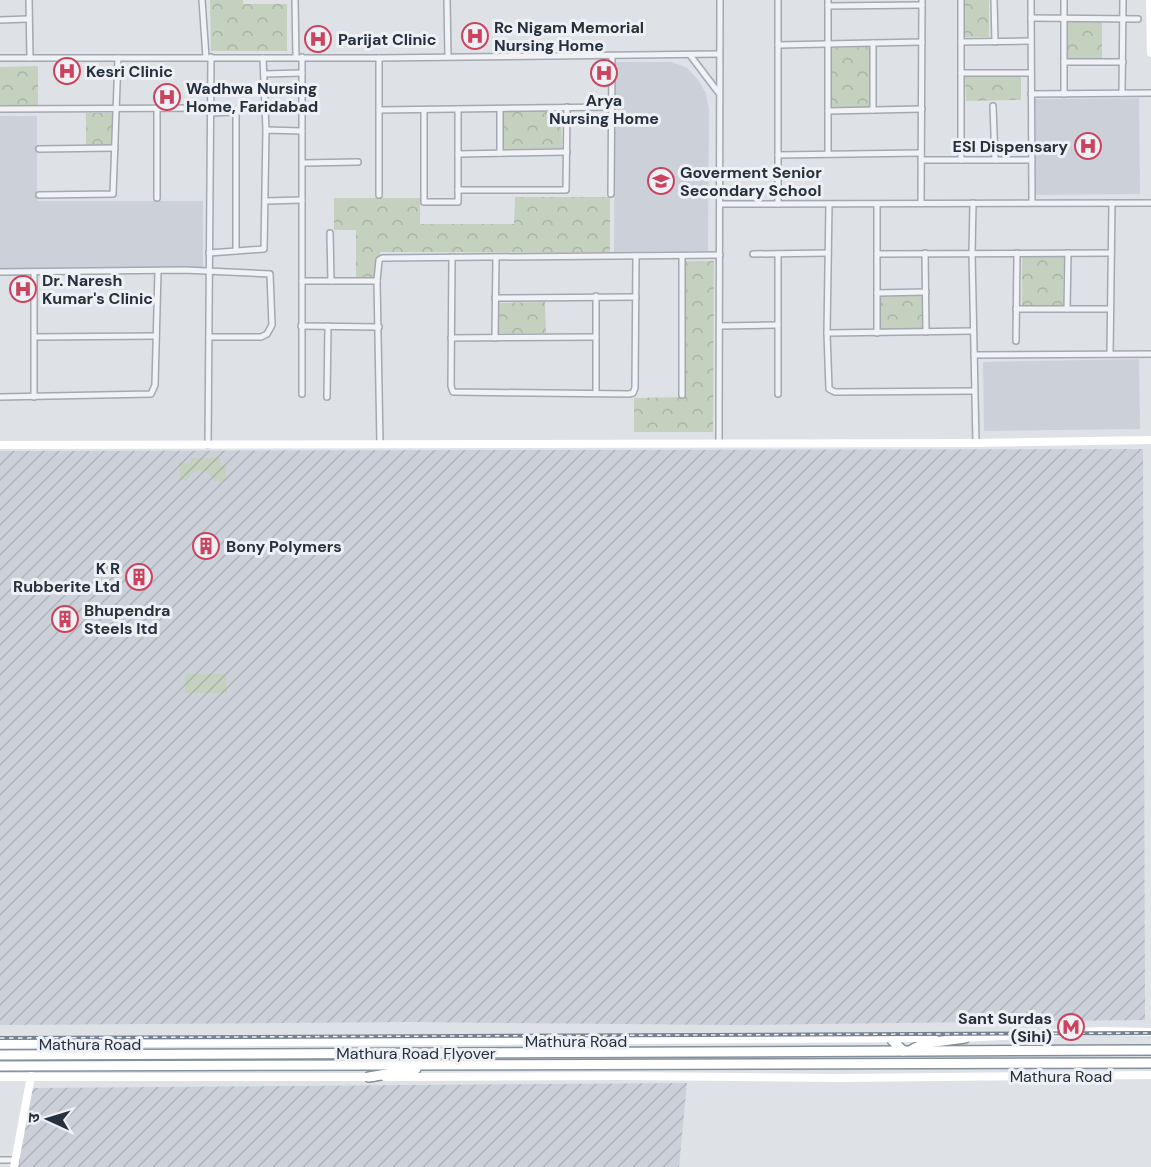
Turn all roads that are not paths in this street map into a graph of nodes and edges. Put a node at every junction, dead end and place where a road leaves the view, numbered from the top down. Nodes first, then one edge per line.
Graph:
1 (29, 0) edge
2 (202, 0) edge
3 (295, 0) edge
4 (447, 0) edge
5 (720, 0) edge
6 (778, 0) edge
7 (961, 0) edge
8 (994, 0) edge
9 (1031, 0) edge
10 (1064, 0) edge
11 (1123, 0) edge
12 (1150, 0) edge
13 (828, 3) edge
14 (870, 3) edge
15 (922, 3) edge
16 (1031, 18) junction
17 (28, 19) junction
18 (1064, 19) junction
19 (1123, 19) junction
20 (1138, 19) dead end
21 (0, 20) edge
22 (1031, 41) junction
23 (922, 42) junction
24 (961, 42) junction
25 (995, 42) junction
26 (873, 43) junction
27 (828, 44) junction
28 (778, 45) junction
29 (719, 54) junction
30 (1151, 54) edge
31 (690, 55) junction
32 (448, 56) junction
33 (612, 56) junction
34 (208, 57) junction
35 (299, 57) junction
36 (0, 58) edge
37 (30, 58) junction
38 (118, 58) junction
39 (263, 58) junction
40 (379, 58) junction
41 (1064, 62) junction
42 (1123, 62) junction
43 (302, 73) junction
44 (961, 73) junction
45 (1031, 73) junction
46 (264, 74) junction
47 (719, 93) junction
48 (1122, 93) junction
49 (1151, 93) edge
50 (1031, 94) junction
51 (1064, 94) junction
52 (993, 106) dead end
53 (567, 107) junction
54 (612, 107) junction
55 (157, 108) junction
56 (0, 109) edge
57 (117, 109) junction
58 (458, 109) junction
59 (500, 109) junction
60 (922, 109) junction
61 (379, 110) junction
62 (424, 110) junction
63 (873, 110) junction
64 (210, 111) junction
65 (828, 111) junction
66 (266, 130) junction
67 (302, 131) junction
68 (115, 148) junction
69 (39, 149) dead end
70 (567, 152) junction
71 (500, 153) junction
72 (921, 153) junction
73 (458, 154) junction
74 (828, 154) junction
75 (778, 155) junction
76 (921, 160) junction
77 (961, 160) junction
78 (995, 160) junction
79 (1032, 160) junction
80 (358, 162) dead end
81 (303, 163) junction
82 (458, 190) junction
83 (611, 194) dead end
84 (39, 195) dead end
85 (379, 195) dead end
86 (157, 198) dead end
87 (302, 200) junction
88 (266, 201) junction
89 (1032, 202) junction
90 (921, 203) junction
91 (973, 203) junction
92 (1112, 203) junction
93 (1151, 203) edge
94 (720, 204) junction
95 (778, 204) junction
96 (829, 204) junction
97 (877, 204) junction
98 (330, 233) dead end
99 (236, 251) junction
100 (1111, 252) junction
101 (209, 253) junction
102 (828, 253) junction
103 (925, 253) junction
104 (972, 253) junction
105 (1017, 253) junction
106 (1068, 253) junction
107 (753, 254) dead end
108 (778, 254) junction
109 (877, 254) junction
110 (720, 255) junction
111 (636, 256) junction
112 (682, 256) junction
113 (452, 257) junction
114 (496, 257) junction
115 (158, 271) junction
116 (0, 272) edge
117 (34, 272) junction
118 (209, 272) junction
119 (302, 281) junction
120 (331, 281) junction
121 (377, 281) junction
122 (926, 292) junction
123 (877, 293) junction
124 (596, 296) junction
125 (636, 297) junction
126 (495, 298) junction
127 (1016, 309) junction
128 (1067, 309) junction
129 (1110, 309) junction
130 (778, 325) junction
131 (302, 326) junction
132 (328, 326) junction
133 (720, 326) junction
134 (378, 327) junction
135 (973, 331) junction
136 (926, 332) junction
137 (827, 333) junction
138 (877, 333) junction
139 (156, 336) junction
140 (35, 337) junction
141 (209, 337) junction
142 (451, 338) junction
143 (495, 338) junction
144 (596, 338) junction
145 (1016, 341) dead end
146 (1110, 354) junction
147 (1151, 354) edge
148 (974, 355) junction
149 (974, 391) junction
150 (596, 393) junction
151 (302, 394) dead end
152 (778, 394) dead end
153 (682, 395) dead end
154 (0, 397) edge
155 (34, 397) junction
156 (327, 397) dead end
157 (1151, 440) edge
158 (719, 443) junction
159 (975, 443) junction
160 (380, 444) junction
161 (0, 445) edge
162 (208, 445) junction
163 (1151, 1032) edge
164 (966, 1038) junction
165 (891, 1040) junction
166 (0, 1044) edge
167 (1151, 1050) edge
168 (906, 1051) junction
169 (0, 1054) edge
170 (1151, 1063) edge
171 (436, 1065) junction
172 (5, 1066) edge
173 (1151, 1075) edge
174 (31, 1076) junction
175 (0, 1077) edge
176 (369, 1077) junction
177 (0, 1160) edge
178 (15, 1164) edge

1 - 17 street
2 - 34 street
3 - 35 street
4 - 32 street
5 - 29 street
6 - 28 street
7 - 24 street
8 - 25 street
9 - 16 street
10 - 18 street
11 - 19 street
12 - 30 main road
13 - 14 street
13 - 27 street
14 - 15 street
15 - 23 street
16 - 18 street
16 - 22 street
17 - 21 street
17 - 37 street
18 - 19 street
18 - 41 street
19 - 20 street
19 - 42 street
22 - 25 street
22 - 45 street
23 - 26 street
23 - 60 street
24 - 25 street
24 - 44 street
26 - 27 street
26 - 63 street
27 - 28 street
27 - 65 street
28 - 75 street
29 - 31 street
29 - 47 street
31 - 33 street
31 - 47 street
32 - 33 street
32 - 40 street
33 - 54 street
34 - 38 street
34 - 39 street
34 - 64 street
35 - 39 street
35 - 40 street
35 - 43 street
36 - 37 street
37 - 38 street
38 - 57 street
39 - 46 street
40 - 61 street
41 - 42 street
41 - 51 street
42 - 48 street
43 - 46 street
43 - 67 street
44 - 45 street
44 - 77 street
45 - 50 street
46 - 66 street
47 - 94 street
48 - 49 street
48 - 51 street
50 - 51 street
50 - 79 street
52 - 78 street
53 - 54 street
53 - 59 street
53 - 70 street
54 - 83 street
55 - 57 street
55 - 64 street
55 - 86 street
56 - 57 street
57 - 68 street
58 - 59 street
58 - 62 street
58 - 73 street
59 - 71 street
60 - 63 street
60 - 72 street
61 - 62 street
61 - 85 street
62 - 82 street
63 - 65 street
64 - 99 street
64 - 101 street
65 - 74 street
66 - 67 street
66 - 88 street
67 - 81 street
68 - 69 street
68 - 84 street
70 - 71 street
70 - 82 street
71 - 73 street
72 - 74 street
72 - 76 street
73 - 82 street
74 - 75 street
75 - 95 street
76 - 77 street
76 - 90 street
77 - 78 street
78 - 79 street
79 - 89 street
80 - 81 street
81 - 87 street
87 - 88 street
87 - 119 street
88 - 99 street
89 - 91 street
89 - 92 street
90 - 91 street
90 - 97 street
91 - 104 street
92 - 93 street
92 - 100 street
94 - 95 street
94 - 110 street
95 - 96 street
96 - 97 street
96 - 102 street
97 - 109 street
98 - 120 street
99 - 101 street
100 - 106 street
100 - 129 street
101 - 118 street
102 - 108 street
102 - 137 street
103 - 104 street
103 - 109 street
103 - 122 street
104 - 105 street
104 - 135 street
105 - 106 street
105 - 127 street
106 - 128 street
107 - 108 street
108 - 130 street
109 - 123 street
110 - 112 street
110 - 133 street
111 - 112 street
111 - 114 street
111 - 125 street
112 - 153 street
113 - 114 street
113 - 121 street
113 - 142 street
114 - 126 street
115 - 117 street
115 - 118 street
115 - 139 street
116 - 117 street
117 - 140 street
118 - 141 street
118 - 141 street
119 - 120 street
119 - 131 street
120 - 121 street
121 - 134 street
122 - 123 street
122 - 136 street
123 - 138 street
124 - 125 street
124 - 126 street
124 - 144 street
125 - 150 street
126 - 143 street
127 - 128 street
127 - 145 street
128 - 129 street
129 - 146 street
130 - 133 street
130 - 152 street
131 - 132 street
131 - 151 street
132 - 134 street
132 - 156 street
133 - 158 street
134 - 160 street
135 - 136 street
135 - 148 street
136 - 138 street
137 - 138 street
137 - 149 street
139 - 140 street
139 - 155 street
140 - 155 street
141 - 162 street
142 - 143 street
142 - 150 street
143 - 144 street
144 - 150 street
146 - 147 street
146 - 148 street
148 - 149 street
149 - 159 street
154 - 155 street
157 - 159 main road
158 - 159 main road
158 - 160 main road
160 - 162 main road
161 - 162 main road
163 - 164 main road, Mathura Road
164 - 165 main road, Mathura Road
164 - 168 highway
165 - 166 main road, Mathura Road
165 - 168 highway
167 - 168 highway, Mathura Road
168 - 169 highway, Mathura Road Flyover
170 - 171 highway, Mathura Road
171 - 172 highway, Mathura Road Flyover
171 - 176 highway
173 - 176 main road, Mathura Road
174 - 175 main road, Mathura Road
174 - 176 main road, Mathura Road
174 - 178 main road
177 - 178 street

